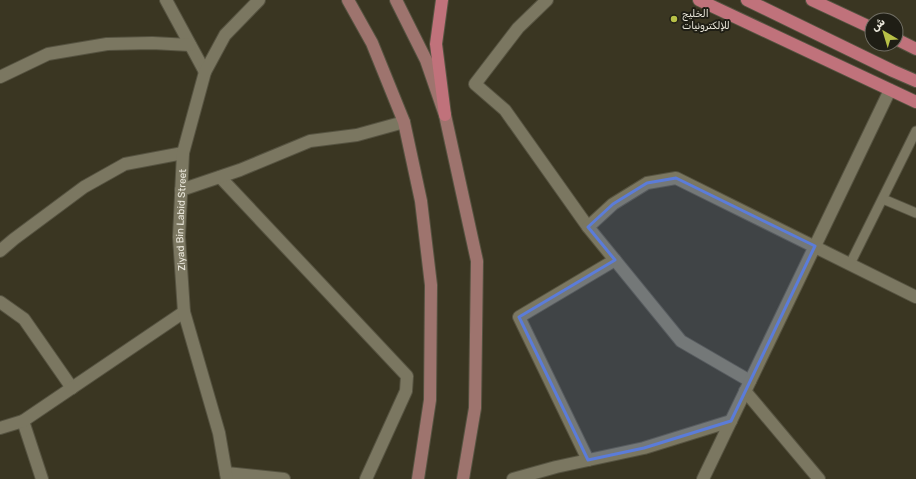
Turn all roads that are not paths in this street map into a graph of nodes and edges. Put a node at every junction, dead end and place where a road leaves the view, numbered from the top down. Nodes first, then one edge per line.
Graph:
1 (166, 0) edge
2 (259, 0) edge
3 (348, 0) edge
4 (396, 0) edge
5 (442, 0) edge
6 (547, 0) edge
7 (699, 0) edge
8 (747, 0) edge
9 (812, 0) edge
10 (864, 24) edge
11 (904, 43) edge
12 (190, 45) junction
13 (916, 49) edge
14 (205, 72) junction
15 (0, 77) edge
16 (916, 81) edge
17 (890, 90) junction
18 (916, 102) edge
19 (445, 115) junction
20 (404, 122) junction
21 (916, 133) edge
22 (183, 153) junction
23 (220, 177) junction
24 (181, 190) junction
25 (883, 199) junction
26 (916, 213) edge
27 (588, 227) junction
28 (815, 246) junction
29 (0, 251) edge
30 (615, 260) junction
31 (850, 264) junction
32 (916, 297) edge
33 (0, 302) edge
34 (184, 312) junction
35 (747, 386) junction
36 (72, 388) junction
37 (23, 420) junction
38 (731, 421) junction
39 (0, 428) edge
40 (588, 460) junction
41 (226, 476) edge
42 (42, 479) edge
43 (284, 479) edge
44 (366, 479) edge
45 (418, 479) edge
46 (464, 479) edge
47 (513, 479) edge
48 (703, 479) edge
49 (819, 479) edge

1 - 12 street
2 - 14 street, Ziyad Bin Labid Street
3 - 20 main road
4 - 19 main road
5 - 19 main road
6 - 27 street
7 - 17 main road
8 - 16 main road
9 - 10 main road
11 - 13 main road
12 - 14 street
12 - 15 street
14 - 22 street, Ziyad Bin Labid Street
17 - 18 main road
17 - 28 street
19 - 46 main road
20 - 23 street
20 - 45 main road
21 - 25 lane
22 - 24 street, Ziyad Bin Labid Street
22 - 29 street
23 - 24 street
23 - 44 street
24 - 34 street, Ziyad Bin Labid Street
25 - 26 lane
25 - 31 lane
27 - 28 street
27 - 30 street
28 - 31 street
28 - 35 street
30 - 35 street
30 - 40 street
31 - 32 street
33 - 36 street
34 - 36 street
34 - 41 street, Ziyad Bin Labid Street
35 - 38 street
35 - 49 street
36 - 37 street
37 - 39 street
37 - 42 street
38 - 40 street
38 - 48 street
40 - 47 street
41 - 43 street

